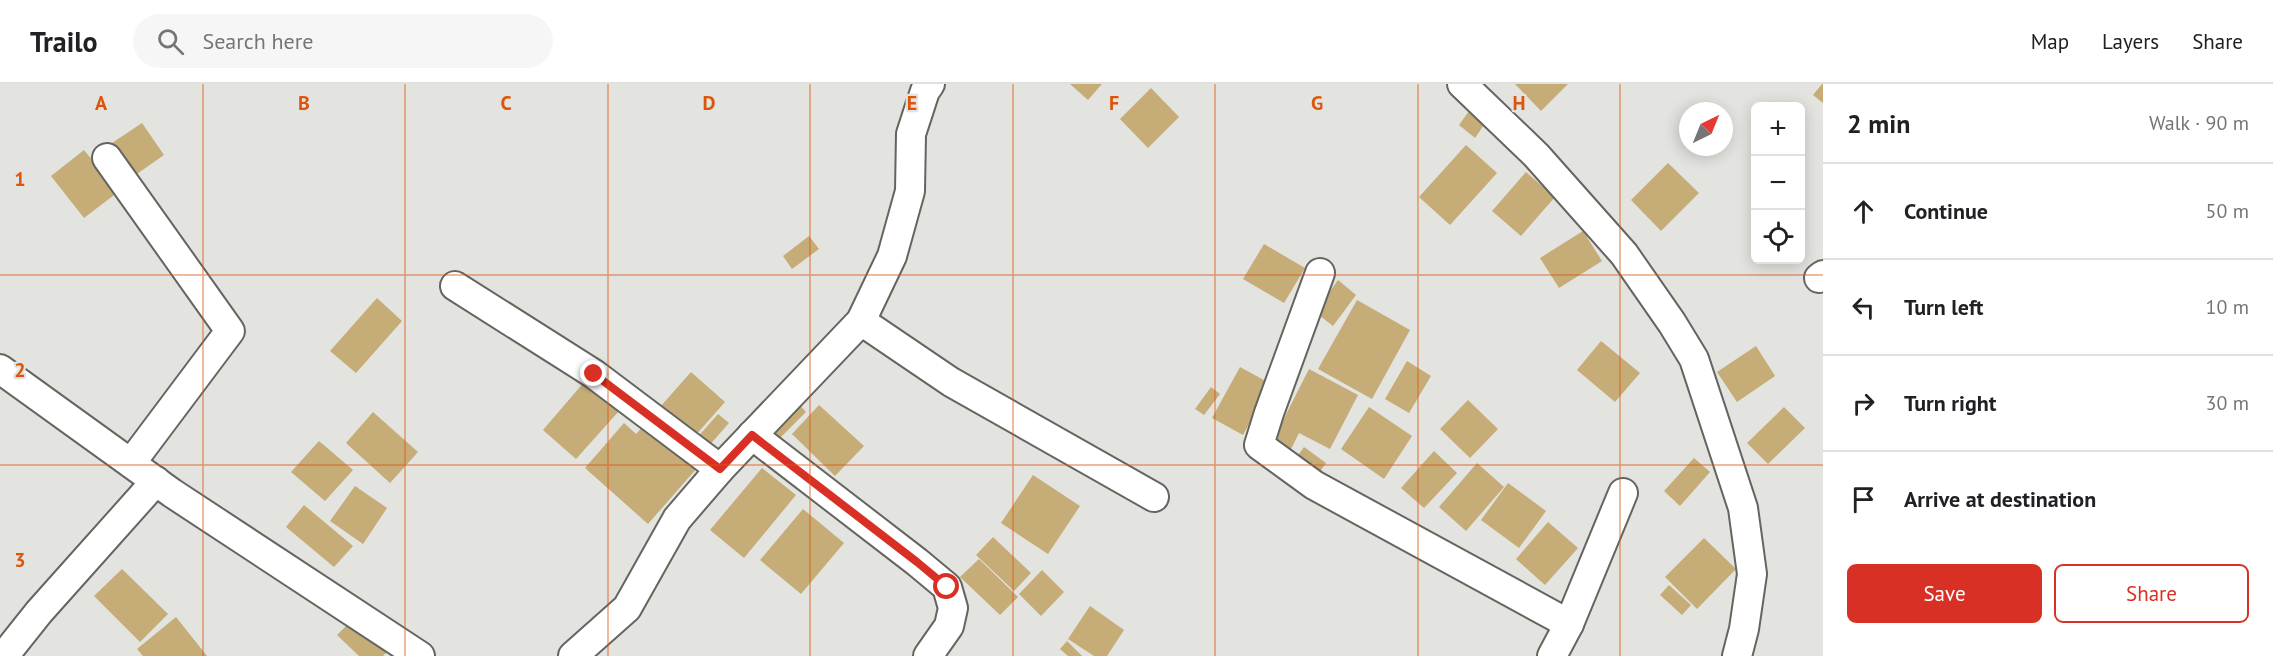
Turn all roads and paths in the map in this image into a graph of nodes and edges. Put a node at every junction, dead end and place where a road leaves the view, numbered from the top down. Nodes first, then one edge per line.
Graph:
1 (930, 84) edge
2 (1462, 84) edge
3 (107, 158) dead end
4 (1320, 273) dead end
5 (455, 286) dead end
6 (861, 321) junction
7 (0, 369) edge
8 (752, 435) junction
9 (131, 463) junction
10 (720, 469) junction
11 (156, 482) junction
12 (1623, 493) dead end
13 (1154, 497) dead end
14 (1569, 624) junction
15 (4, 656) edge
16 (420, 656) edge
17 (573, 656) edge
18 (928, 656) edge
19 (1552, 656) edge
20 (1737, 656) edge

1 - 6 street
2 - 20 street
3 - 9 street
4 - 14 street
5 - 10 street
6 - 8 street
6 - 13 street
7 - 9 street
8 - 10 street
8 - 18 street
9 - 11 street
10 - 17 street
11 - 15 street
11 - 16 street
12 - 14 street
14 - 19 street

